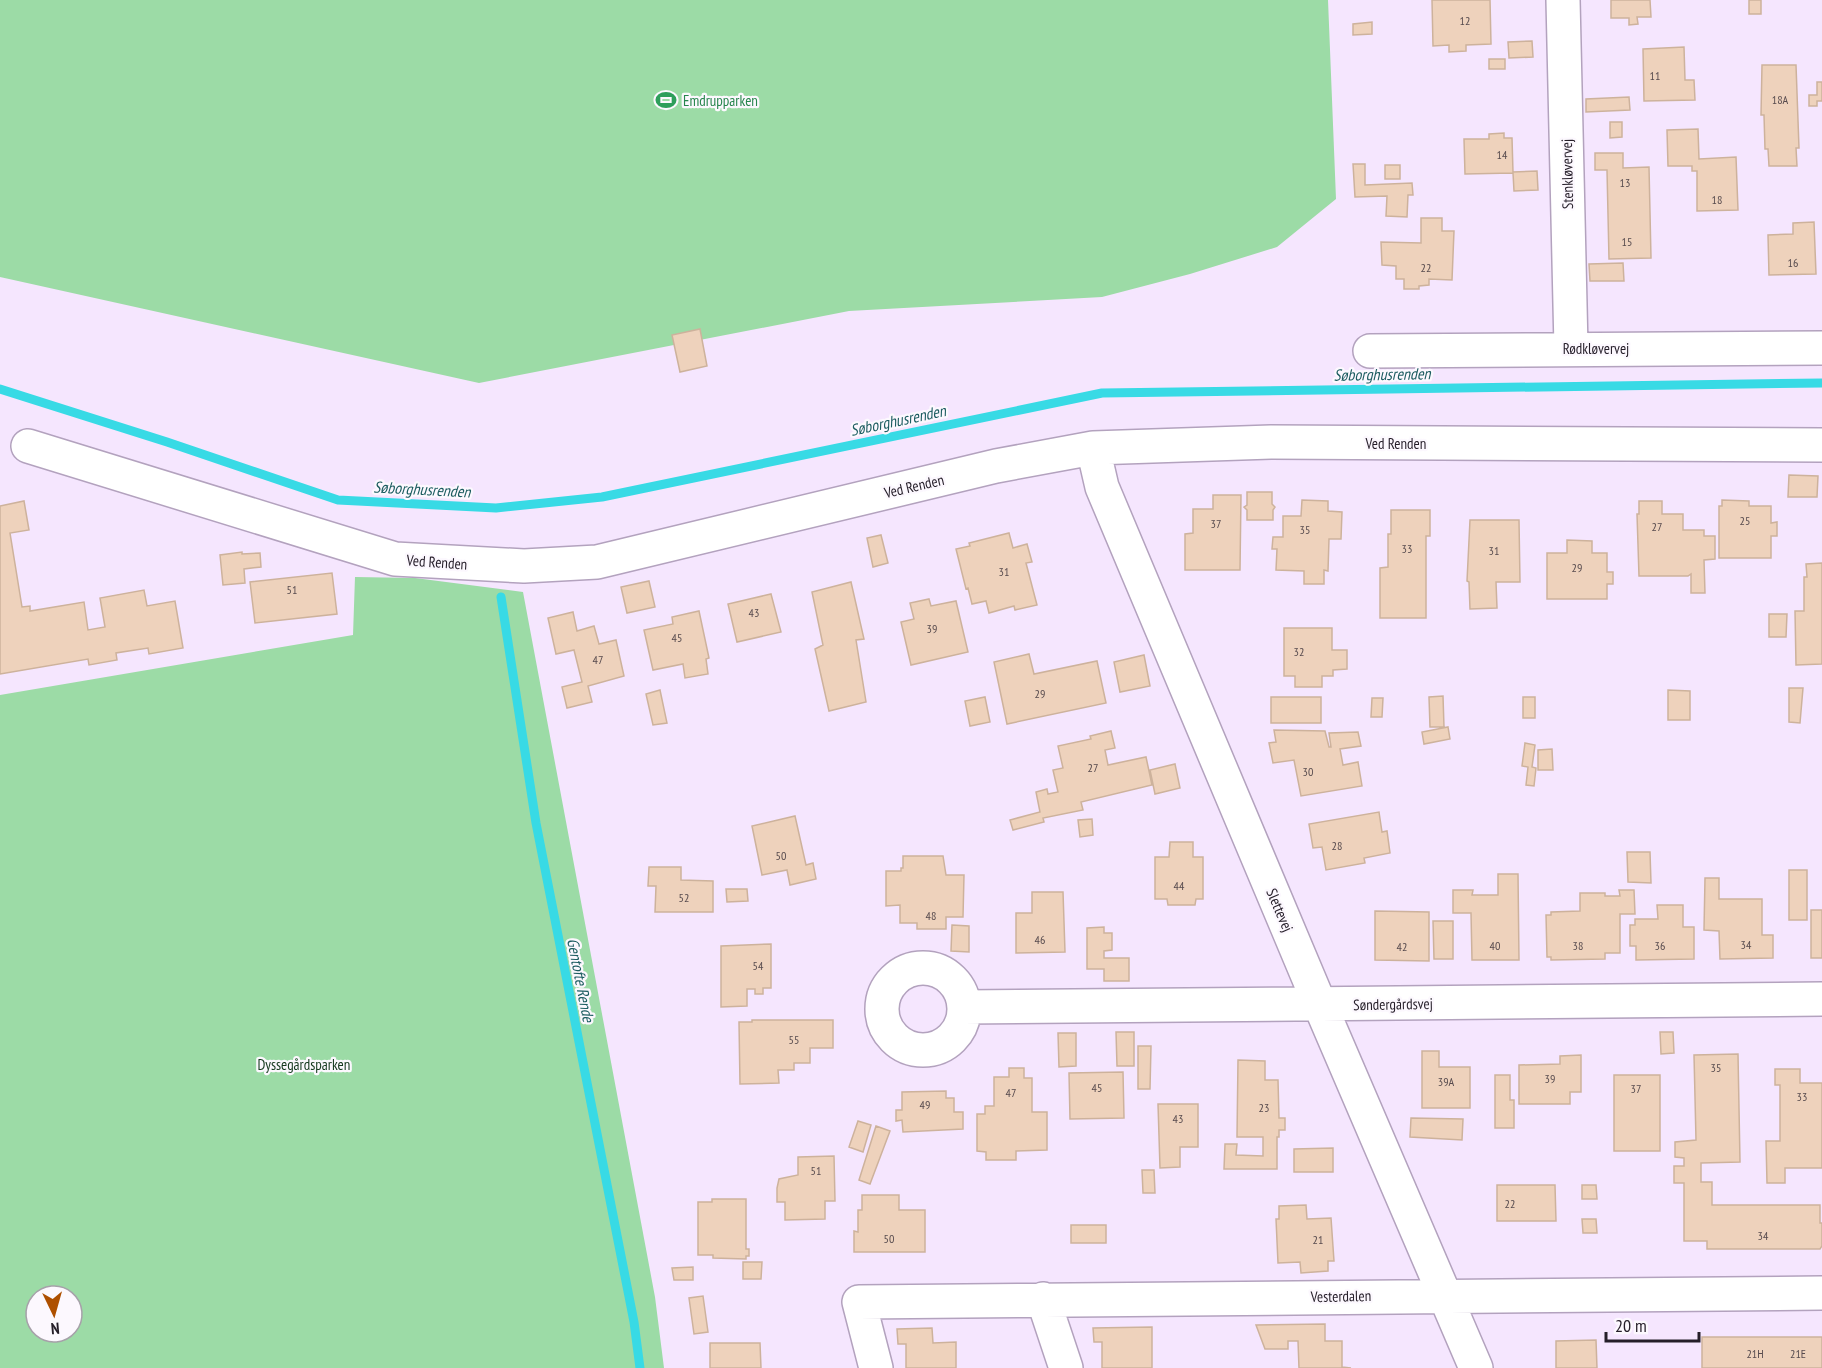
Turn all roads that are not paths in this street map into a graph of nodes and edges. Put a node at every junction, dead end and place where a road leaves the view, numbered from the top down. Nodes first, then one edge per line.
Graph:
1 (1563, 0) edge
2 (1571, 348) junction
3 (1822, 348) edge
4 (1370, 351) dead end
5 (1822, 445) edge
6 (28, 446) dead end
7 (1093, 448) junction
8 (1822, 999) edge
9 (1320, 1005) junction
10 (964, 1007) dead end
11 (1822, 1293) edge
12 (1446, 1295) junction
13 (1043, 1299) junction
14 (876, 1368) edge
15 (1066, 1368) edge
16 (1476, 1368) edge

1 - 2 street, Stenkløvervej
2 - 3 street, Rødkløvervej
2 - 4 street, Rødkløvervej
5 - 7 street, Ved Renden
6 - 7 street, Ved Renden
7 - 9 street, Slettevej
8 - 9 street, Søndergårdsvej
9 - 10 street, Søndergårdsvej
9 - 12 street, Slettevej
11 - 12 street, Vesterdalen
12 - 13 street, Vesterdalen
12 - 16 street, Slettevej
13 - 14 street, Vesterdalen
13 - 15 street

